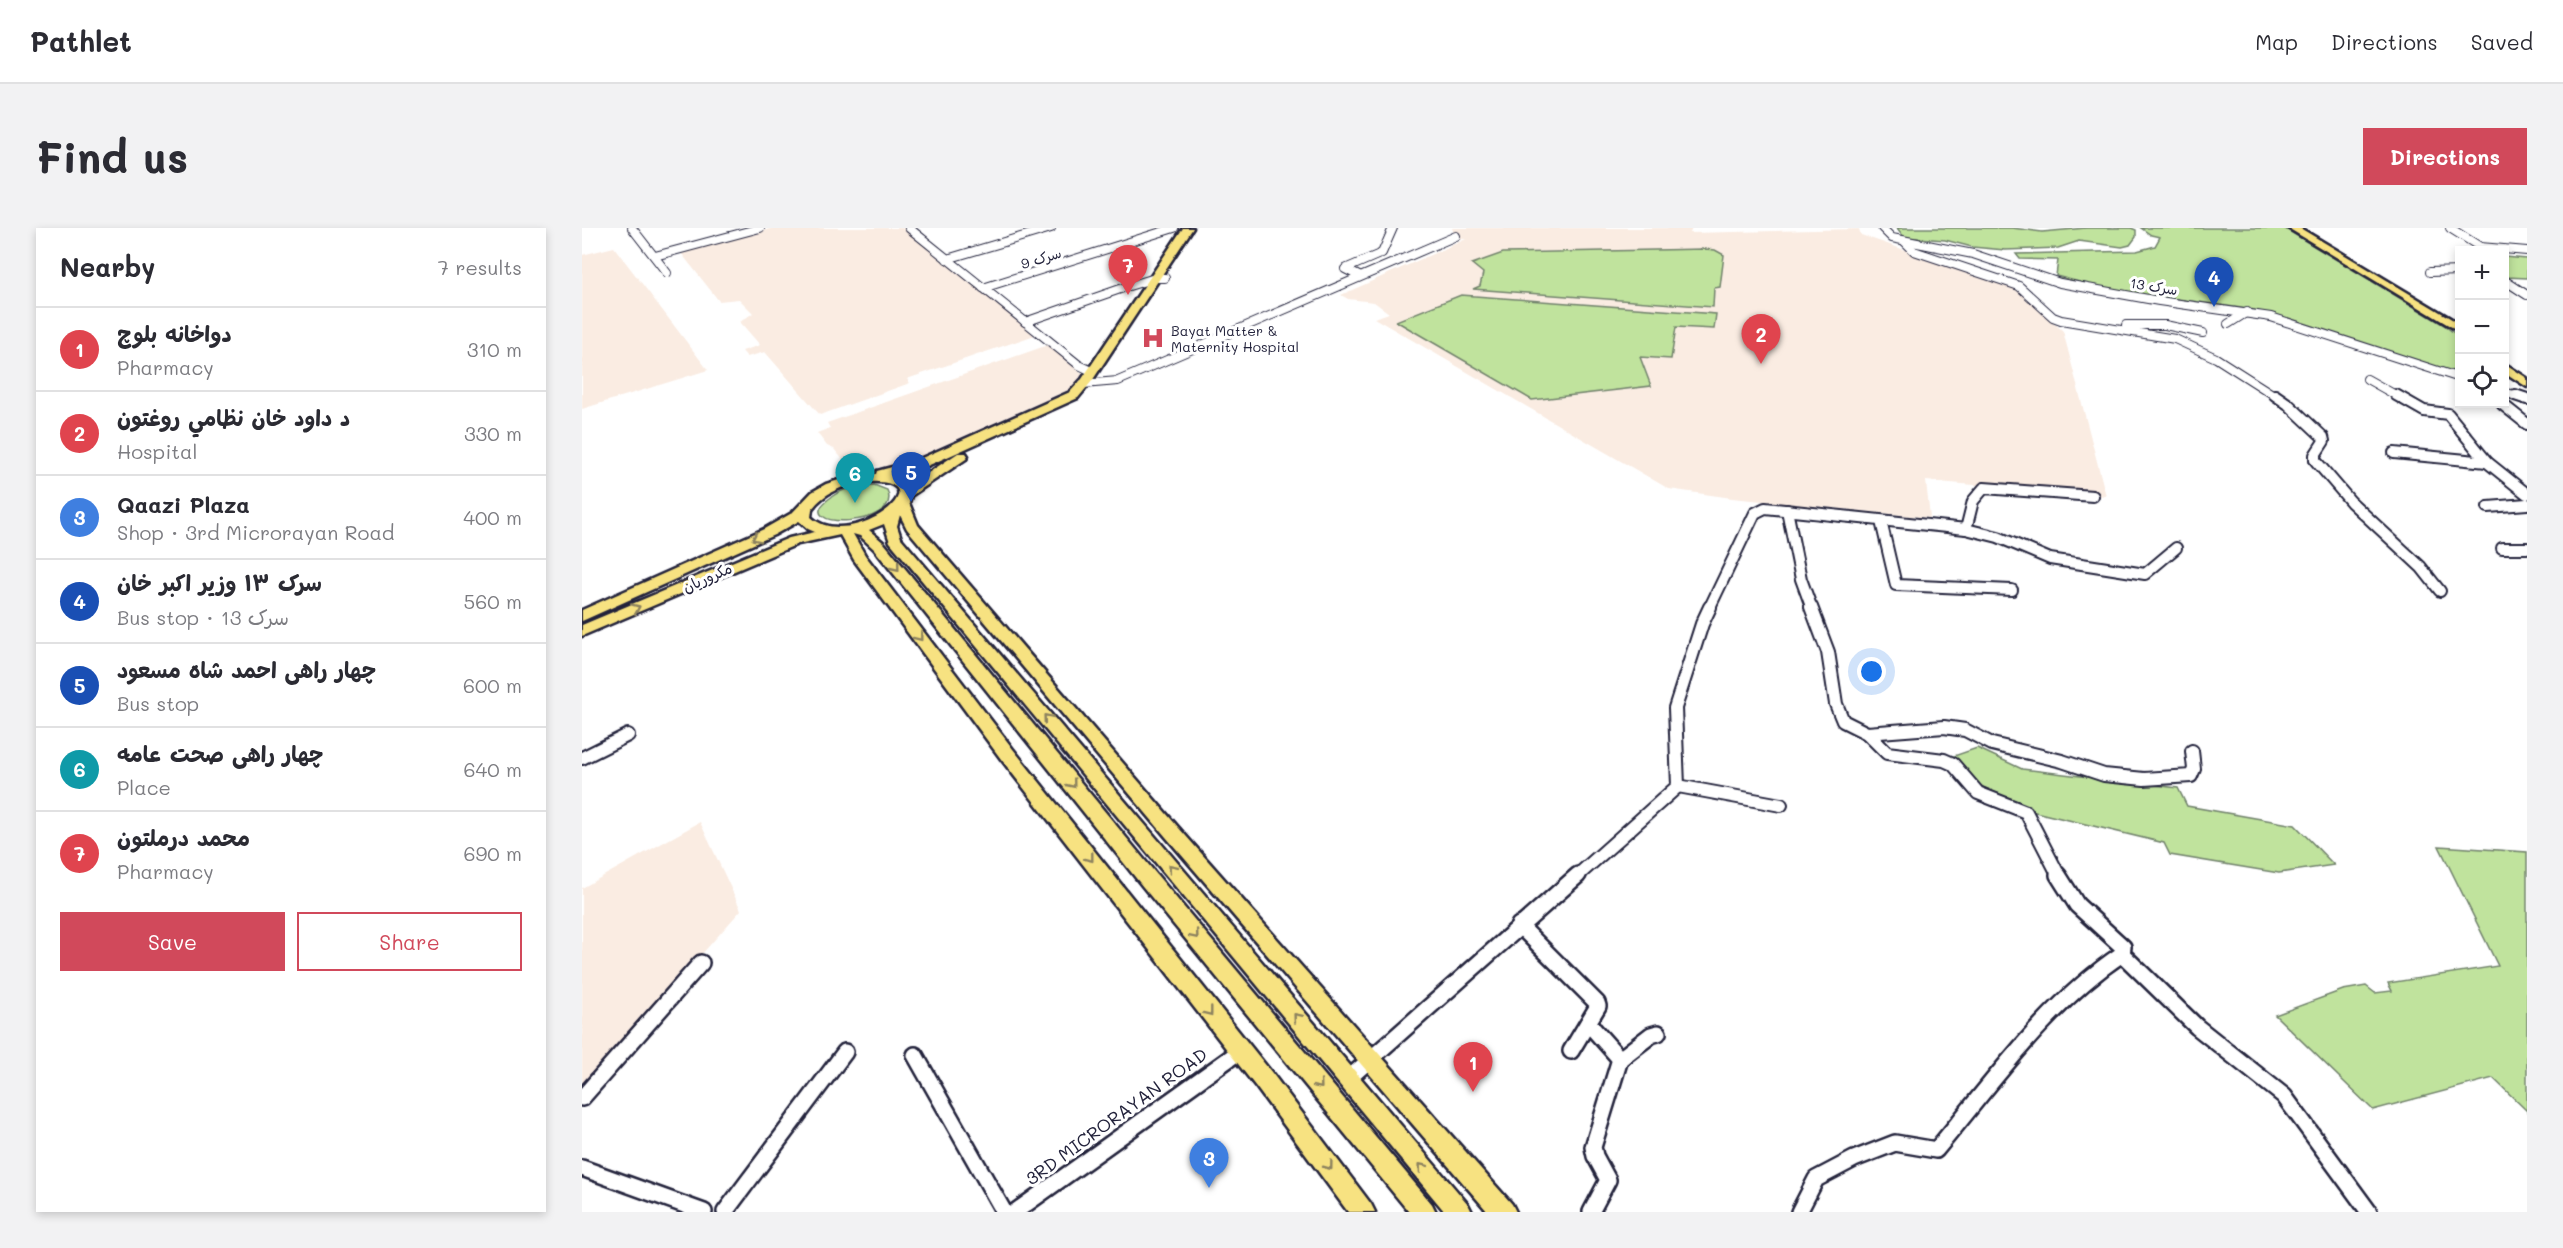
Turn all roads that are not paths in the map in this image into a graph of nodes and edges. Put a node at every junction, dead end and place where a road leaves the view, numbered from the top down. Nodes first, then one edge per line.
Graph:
1 (632, 228) edge
2 (760, 228) edge
3 (925, 228) edge
4 (1051, 228) edge
5 (1174, 228) edge
6 (1188, 228) edge
7 (1198, 228) edge
8 (1393, 228) edge
9 (1882, 228) edge
10 (2294, 228) edge
11 (2302, 228) edge
12 (2450, 228) edge
13 (911, 230) edge
14 (1456, 236) dead end
15 (1904, 240) junction
16 (2477, 246) edge
17 (2509, 250) edge
18 (2527, 250) edge
19 (655, 256) junction
20 (947, 259) junction
21 (2455, 271) edge
22 (2430, 272) dead end
23 (667, 273) dead end
24 (1359, 276) junction
25 (1160, 278) junction
26 (2509, 283) edge
27 (983, 288) junction
28 (2527, 295) edge
29 (2247, 312) junction
30 (2455, 320) edge
31 (1025, 322) junction
32 (2228, 324) dead end
33 (2110, 326) junction
34 (2455, 326) edge
35 (2203, 333) dead end
36 (2509, 362) edge
37 (2509, 369) edge
38 (1092, 371) junction
39 (2455, 377) edge
40 (2527, 377) edge
41 (2367, 379) dead end
42 (1089, 384) junction
43 (2527, 384) edge
44 (2509, 393) edge
45 (2527, 399) edge
46 (2507, 408) edge
47 (2527, 424) edge
48 (2394, 453) dead end
49 (2487, 462) junction
50 (869, 477) junction
51 (2527, 494) edge
52 (2093, 496) dead end
53 (901, 502) junction
54 (2527, 504) edge
55 (2488, 507) dead end
56 (805, 508) junction
57 (1787, 510) junction
58 (1881, 521) junction
59 (1966, 529) junction
60 (844, 531) junction
61 (2176, 548) dead end
62 (2502, 548) dead end
63 (2527, 548) edge
64 (2012, 590) dead end
65 (2440, 591) dead end
66 (582, 616) edge
67 (582, 631) edge
68 (1867, 734) junction
69 (628, 735) dead end
70 (2192, 751) dead end
71 (582, 758) edge
72 (1678, 786) junction
73 (1781, 805) dead end
74 (1519, 925) junction
75 (2122, 954) junction
76 (701, 963) dead end
77 (1588, 1023) junction
78 (1658, 1033) dead end
79 (1240, 1051) junction
80 (1571, 1051) dead end
81 (845, 1052) dead end
82 (915, 1055) dead end
83 (1371, 1059) junction
84 (1620, 1059) junction
85 (1348, 1079) junction
86 (582, 1098) edge
87 (582, 1168) edge
88 (704, 1212) edge
89 (724, 1212) edge
90 (1004, 1212) edge
91 (1016, 1212) edge
92 (1363, 1212) edge
93 (1424, 1212) edge
94 (1460, 1212) edge
95 (1504, 1212) edge
96 (1592, 1212) edge
97 (1799, 1212) edge
98 (2368, 1212) edge

1 - 19 street
2 - 19 street
3 - 13 street
4 - 20 street
5 - 27 street, سرک 9
6 - 25 main road
7 - 25 main road
8 - 24 street
9 - 15 street, سرک 13
10 - 34 main road
11 - 30 main road
12 - 16 street
13 - 20 street
14 - 24 street
15 - 29 street, سرک 13
15 - 33 street
17 - 18 street
19 - 23 street
20 - 27 street
21 - 22 street
24 - 42 street
25 - 31 street
25 - 38 main road
25 - 42 main road
26 - 28 street
27 - 31 street
29 - 32 street
29 - 39 street, سرک 13
31 - 38 street
33 - 35 street
33 - 65 street
36 - 40 main road
37 - 43 main road
38 - 42 main road
41 - 49 street
42 - 50 main road
42 - 53 main road, مکروریان
44 - 45 street
46 - 47 street
48 - 49 street
49 - 51 street
50 - 53 main road
50 - 56 main road
52 - 59 street
53 - 60 main road, مکروریان
53 - 83 main road
85 -> 53 main road
54 - 55 street
56 - 60 main road
56 -> 66 main road
57 - 58 street
57 - 68 street
57 - 72 street
58 - 59 street
58 - 64 street
59 - 61 street
67 -> 60 main road, مکروریان
60 -> 79 main road
60 -> 93 main road
62 - 63 street
68 - 70 street
68 - 75 street
69 - 71 street
72 - 73 street
72 - 74 street
74 - 77 street
74 - 83 street
75 - 97 street
75 - 98 street
76 - 86 street
77 - 80 street
77 - 84 street
78 - 84 street
79 - 91 street, 3RD MICRORAYAN ROAD
79 -> 92 main road
81 - 89 street
82 - 90 street
83 - 85 street
83 - 95 main road
84 - 96 street
94 -> 85 main road
87 - 88 street

